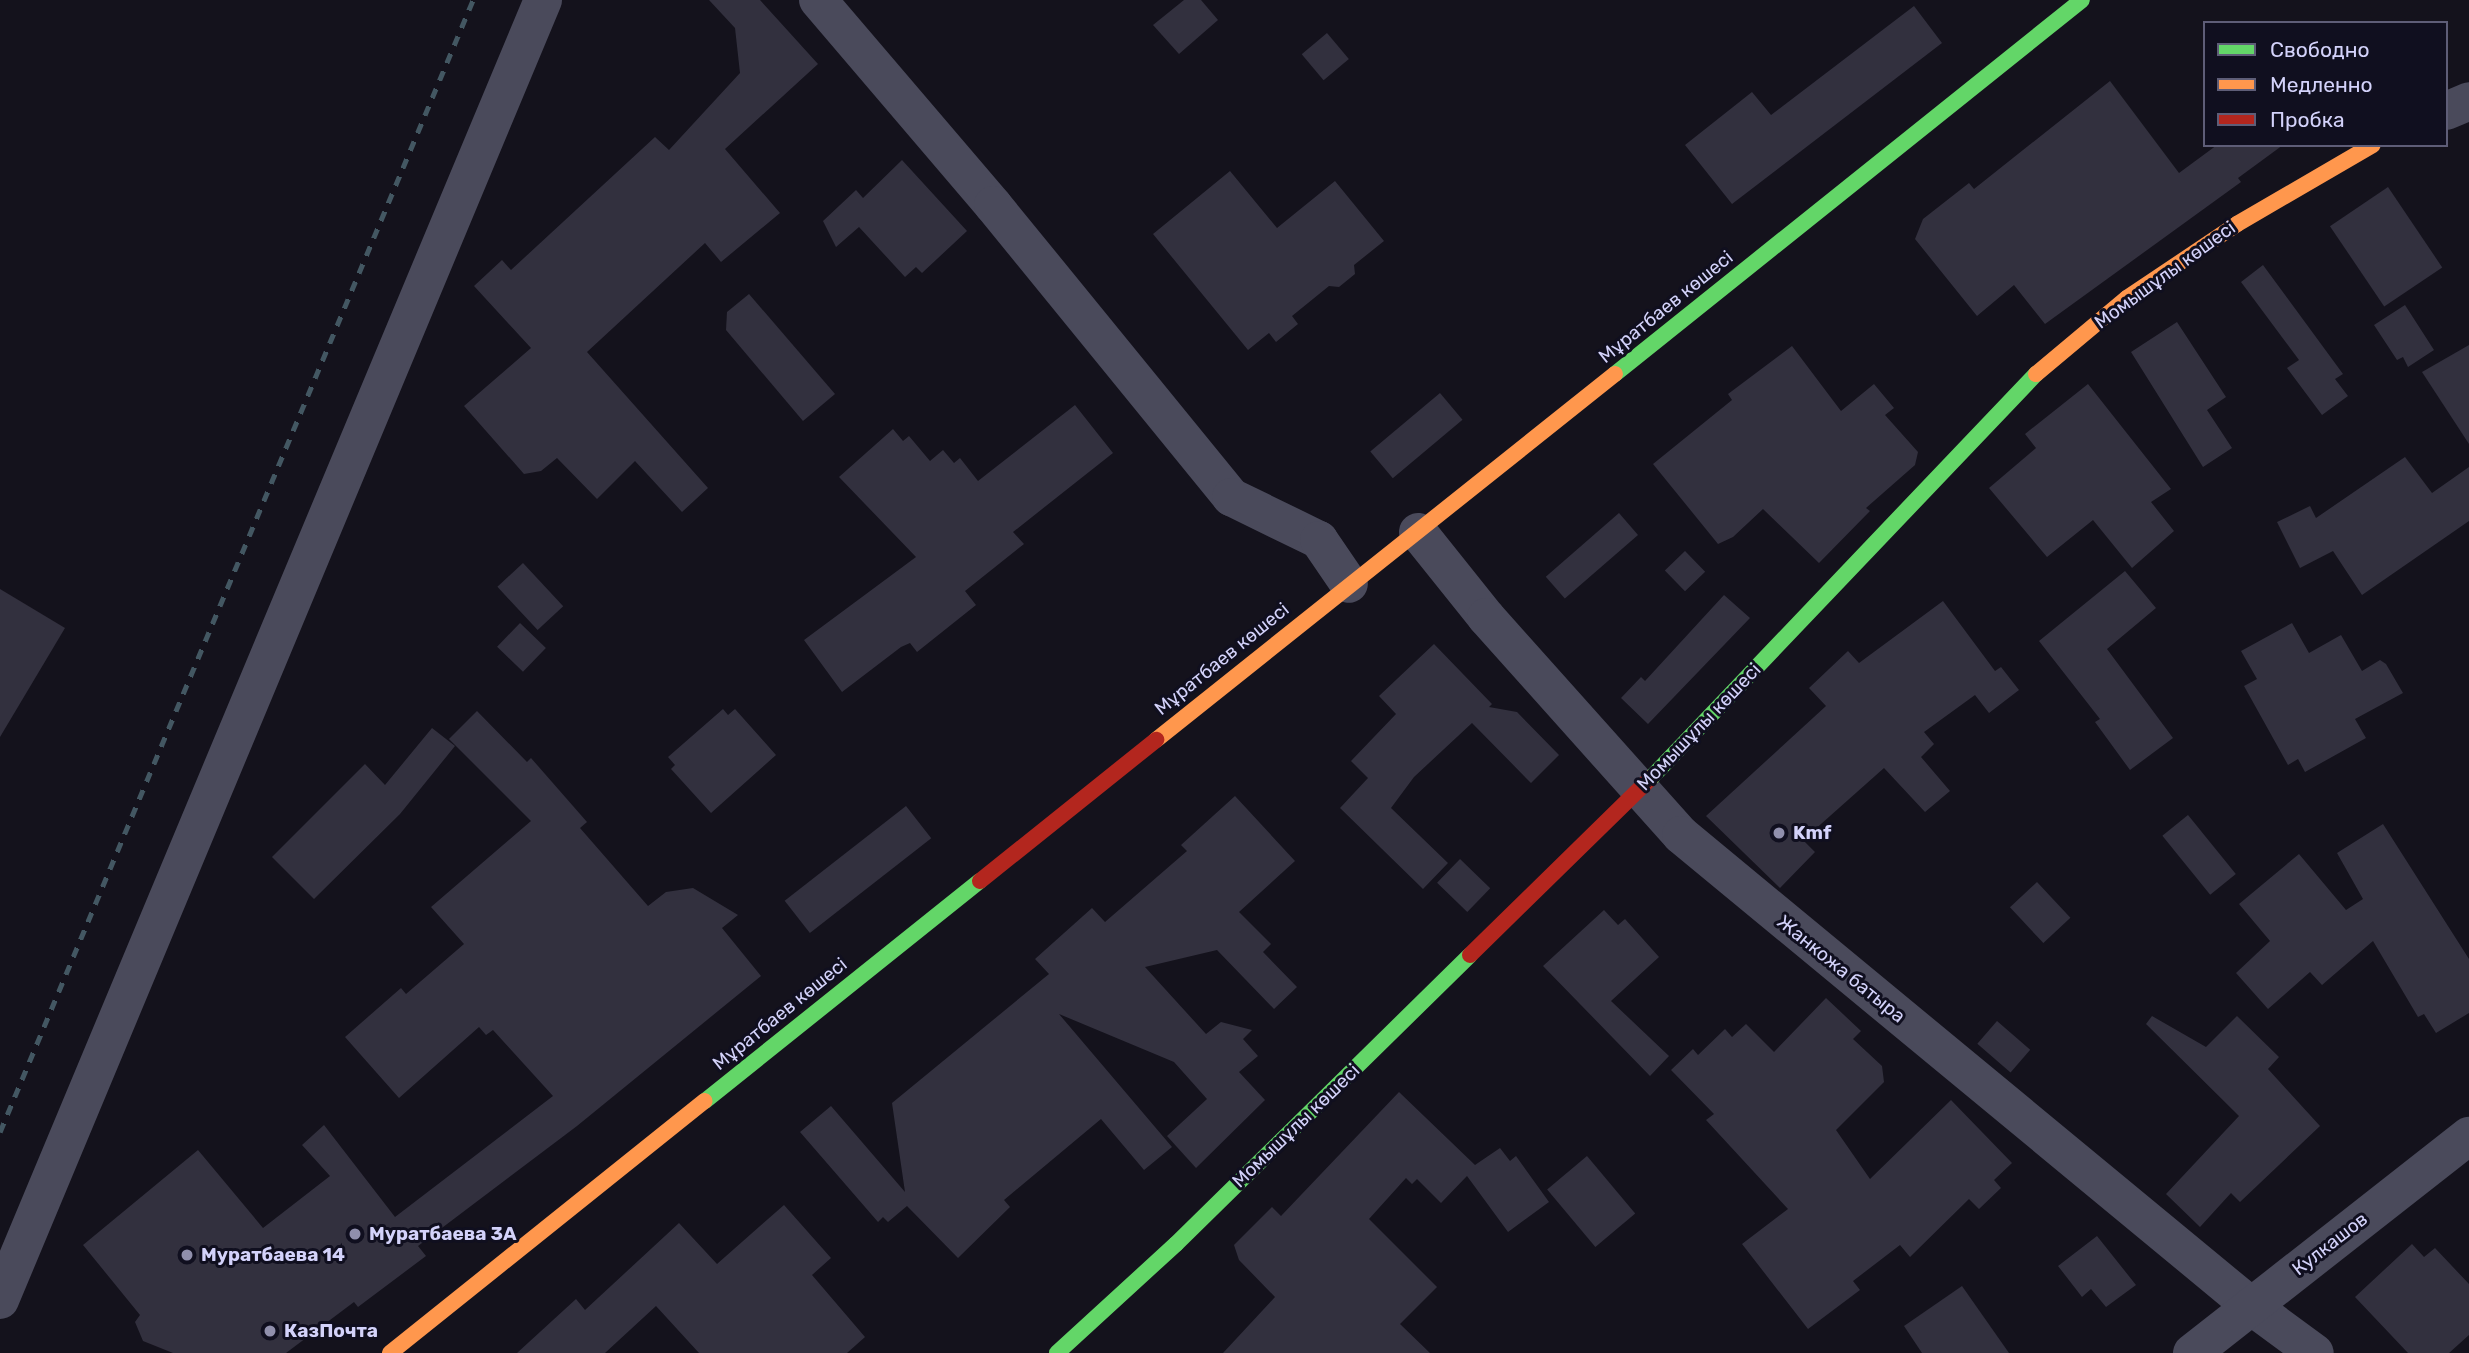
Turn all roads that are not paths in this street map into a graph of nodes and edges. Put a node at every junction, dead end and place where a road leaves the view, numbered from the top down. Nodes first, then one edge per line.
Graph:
1 (543, 0) edge
2 (818, 0) edge
3 (2082, 0) edge
4 (2469, 101) edge
5 (2448, 110) edge
6 (2370, 147) edge
7 (1418, 532) junction
8 (1349, 584) junction
9 (1642, 788) junction
10 (2469, 1136) edge
11 (0, 1300) edge
12 (2251, 1306) junction
13 (390, 1353) edge
14 (1057, 1353) edge
15 (2192, 1353) edge
16 (2315, 1353) edge

1 - 11 street
2 - 8 street
3 - 7 street, Мұратбаев көшесі
4 - 5 street
6 - 9 street, Момышұлы көшесі
7 - 8 street, Мұратбаев көшесі
7 - 9 street, Жанкожа батыра
8 - 13 street, Мұратбаев көшесі
9 - 12 street, Жанкожа батыра
9 - 14 street, Момышұлы көшесі
10 - 12 street, Кулкашов
12 - 15 street, Кулкашов
12 - 16 street, Жанкожа батыра

